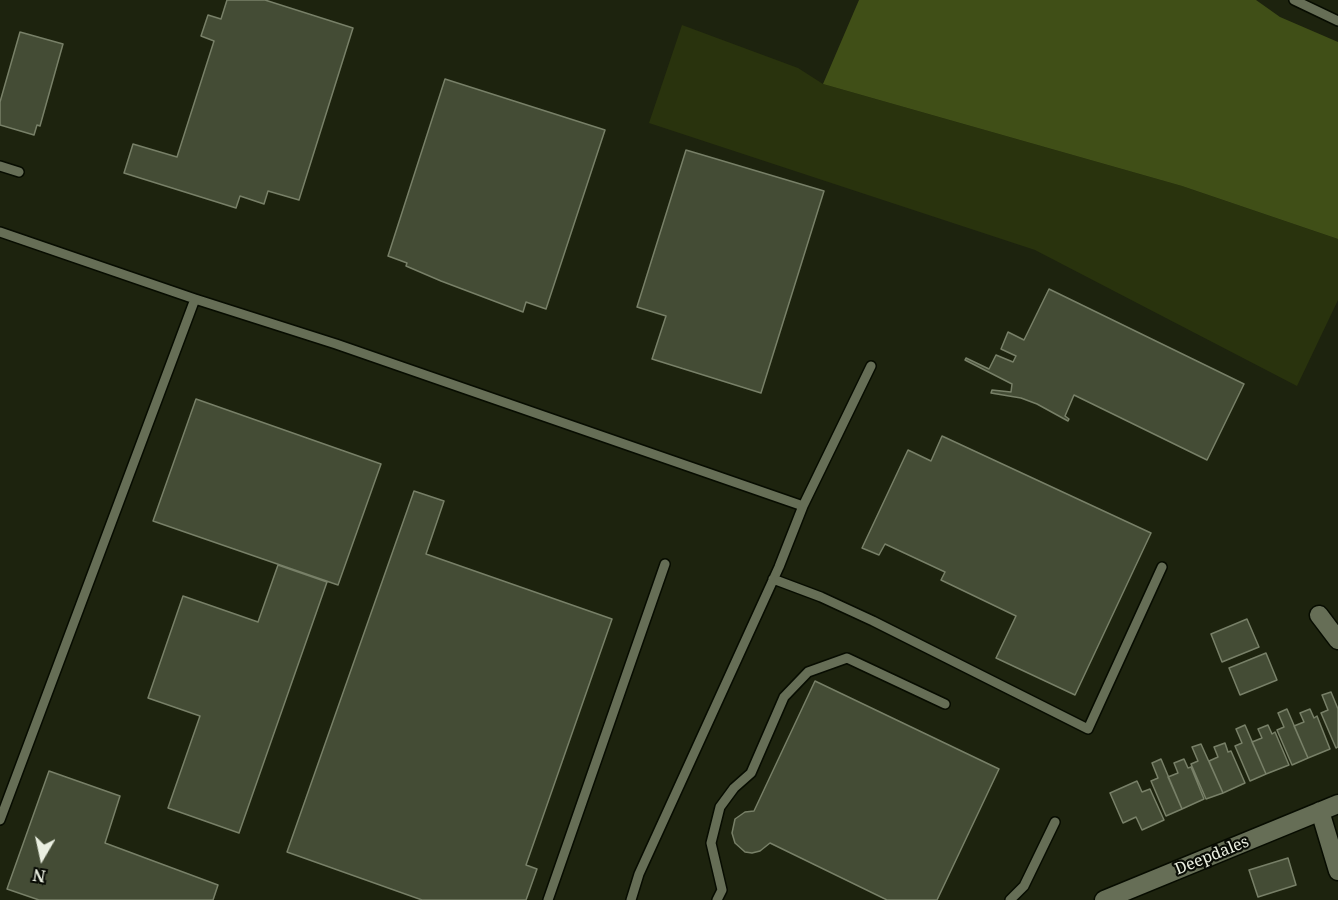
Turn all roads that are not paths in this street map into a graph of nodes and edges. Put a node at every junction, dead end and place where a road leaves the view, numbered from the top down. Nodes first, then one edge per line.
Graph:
1 (1294, 0) edge
2 (1338, 21) edge
3 (0, 166) edge
4 (19, 172) dead end
5 (0, 232) edge
6 (195, 299) junction
7 (872, 366) dead end
8 (803, 506) junction
9 (665, 564) dead end
10 (1162, 567) dead end
11 (773, 579) junction
12 (1319, 615) dead end
13 (1338, 640) edge
14 (945, 704) dead end
15 (1338, 804) edge
16 (1320, 812) junction
17 (0, 820) edge
18 (1055, 822) dead end
19 (1338, 871) edge
20 (548, 900) edge
21 (631, 900) edge
22 (717, 900) edge
23 (1010, 900) edge
24 (1104, 900) edge

1 - 2 lane
3 - 4 lane
5 - 6 lane
6 - 8 lane
6 - 17 lane
7 - 8 lane
8 - 11 lane
9 - 20 lane
10 - 11 lane
11 - 21 lane
12 - 13 street
14 - 22 lane
15 - 16 street, Deepdales
16 - 19 street
16 - 24 street, Deepdales
18 - 23 lane

